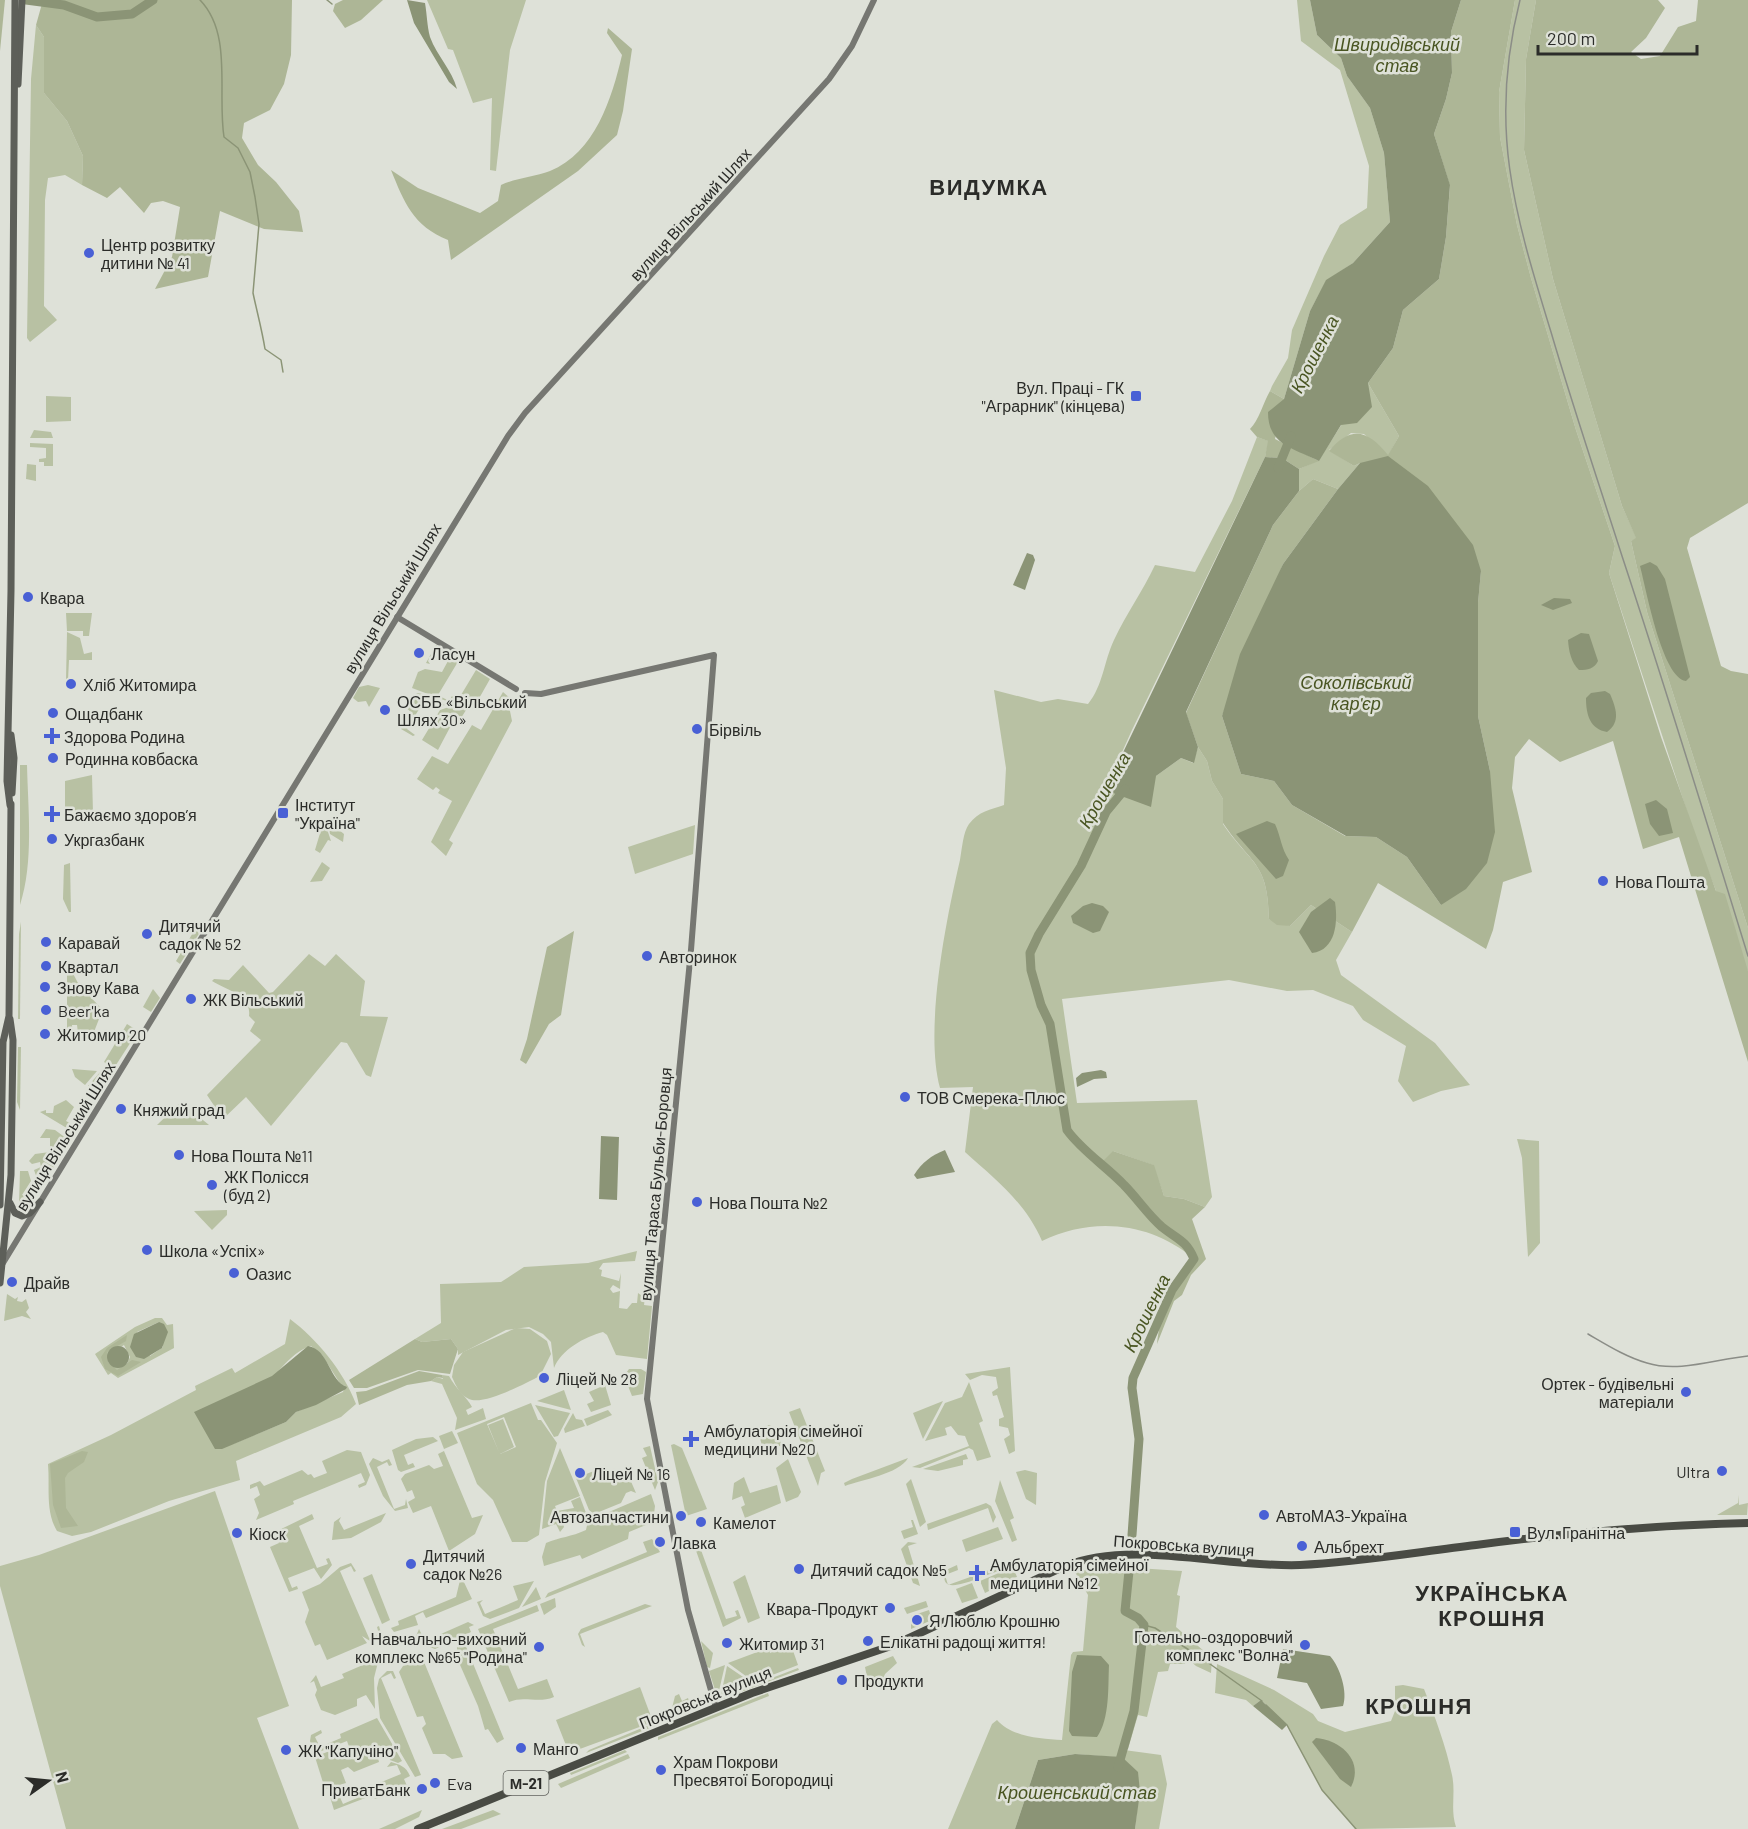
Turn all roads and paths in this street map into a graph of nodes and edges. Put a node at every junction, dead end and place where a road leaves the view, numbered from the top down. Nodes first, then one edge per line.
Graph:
1 (15, 0) edge
2 (22, 0) edge
3 (874, 0) edge
4 (17, 66) junction
5 (397, 617) junction
6 (516, 689) dead end
7 (525, 693) dead end
8 (9, 1016) junction
9 (9, 1202) junction
10 (40, 1202) junction
11 (0, 1205) edge
12 (1, 1270) edge
13 (0, 1283) edge
14 (1748, 1523) edge
15 (716, 1708) junction
16 (418, 1829) edge

1 - 4 main road
2 - 4 main road
3 - 5 street, вулиця Вільський Шлях
4 - 8 main road
5 - 6 street
5 - 10 street, вулиця Вільський Шлях
7 - 15 street, вулиця Тараса Бульби-Боровця
8 - 9 main road
8 - 11 main road
9 - 10 main road
9 - 12 main road
10 - 12 street, вулиця Вільський Шлях
12 - 13 main road
14 - 15 highway, Покровська вулиця / М-21
15 - 16 highway, Покровська вулиця / М-21

